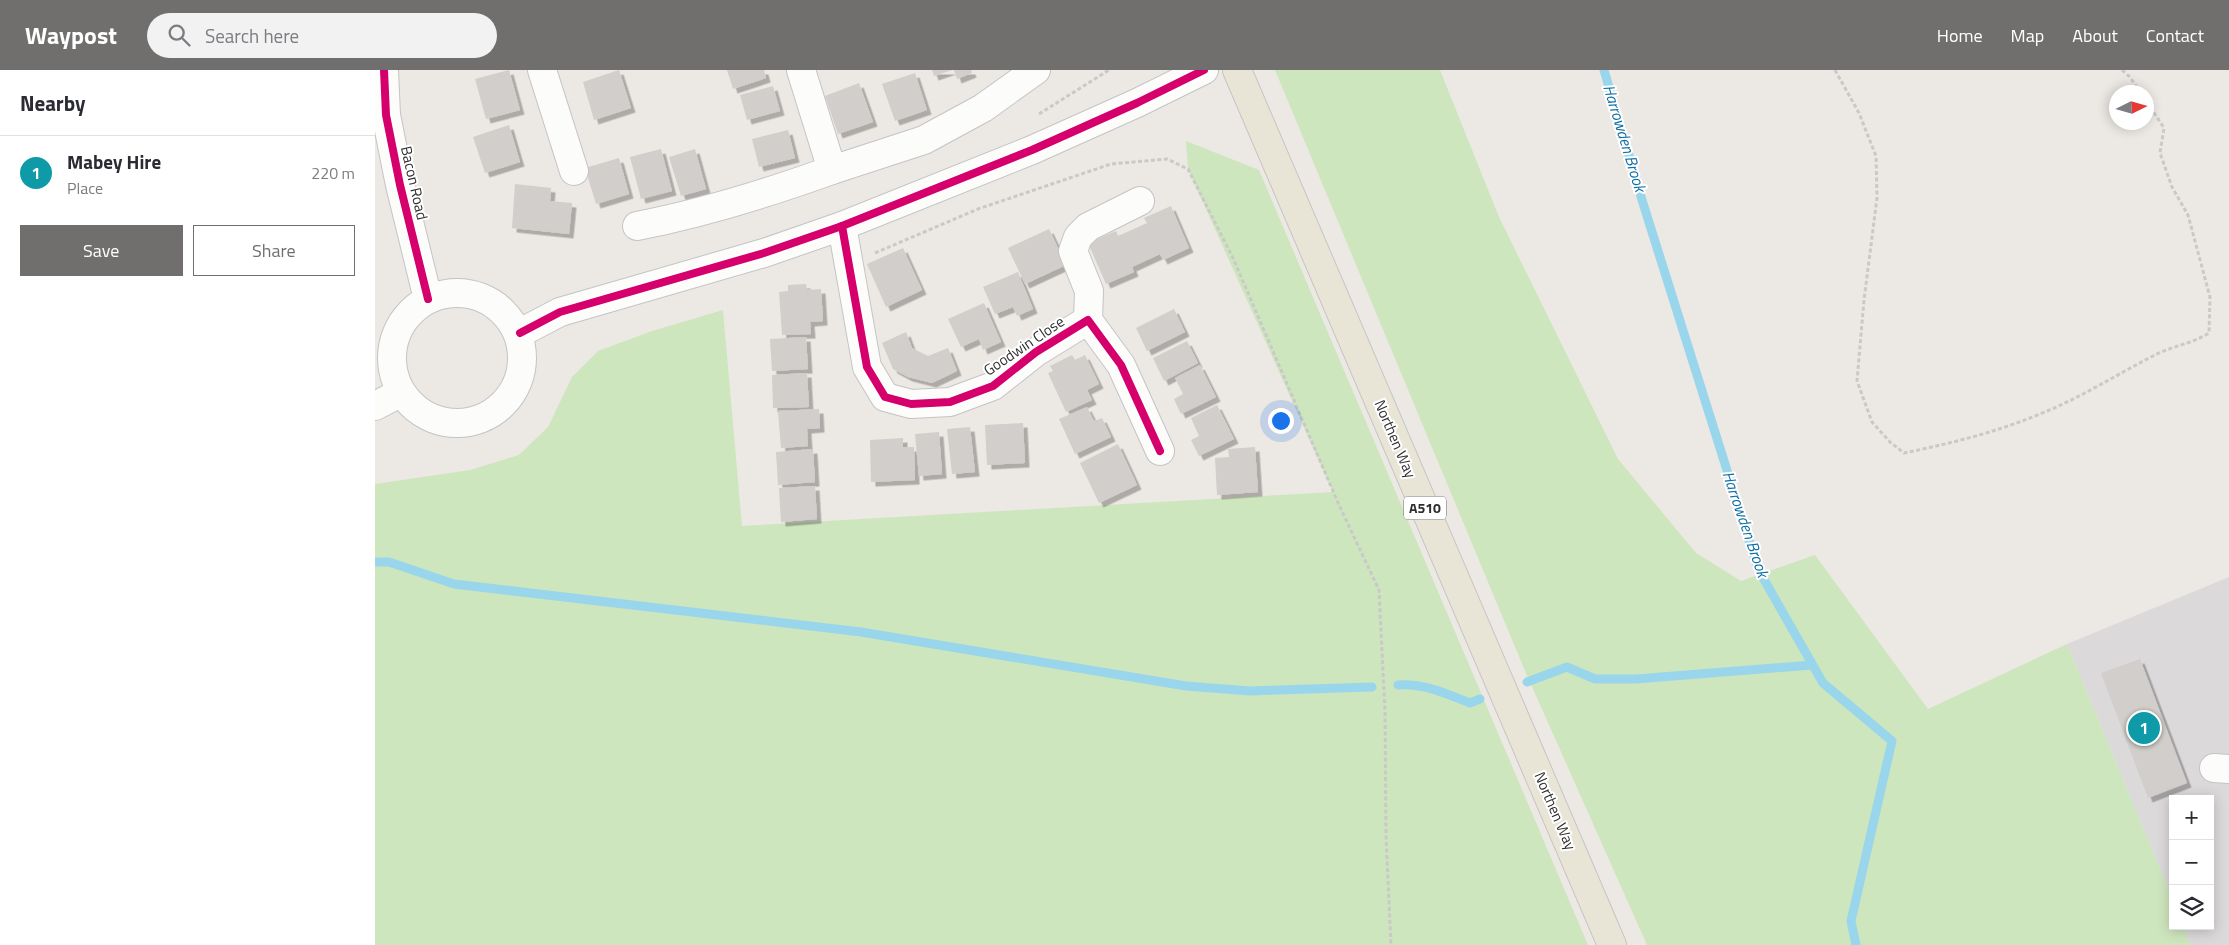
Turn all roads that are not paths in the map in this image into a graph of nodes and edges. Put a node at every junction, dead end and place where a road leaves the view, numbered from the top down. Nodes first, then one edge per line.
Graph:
1 (385, 70) edge
2 (544, 70) edge
3 (801, 70) edge
4 (1036, 70) edge
5 (1204, 70) edge
6 (1237, 70) edge
7 (832, 170) junction
8 (574, 171) dead end
9 (1140, 201) dead end
10 (637, 226) dead end
11 (841, 226) junction
12 (428, 299) junction
13 (1088, 320) junction
14 (520, 334) junction
15 (400, 393) junction
16 (375, 406) edge
17 (1160, 451) dead end
18 (1612, 945) edge

1 - 12 street, Bacon Road
2 - 8 street
3 - 7 street
4 - 7 street
5 - 11 street
6 - 18 main road, Northen Way / A510
7 - 10 street
9 - 13 street
11 - 13 street, Goodwin Close
11 - 14 street
12 - 14 street
12 - 15 street
13 - 17 street, Goodwin Close
14 - 15 street
15 - 16 street

